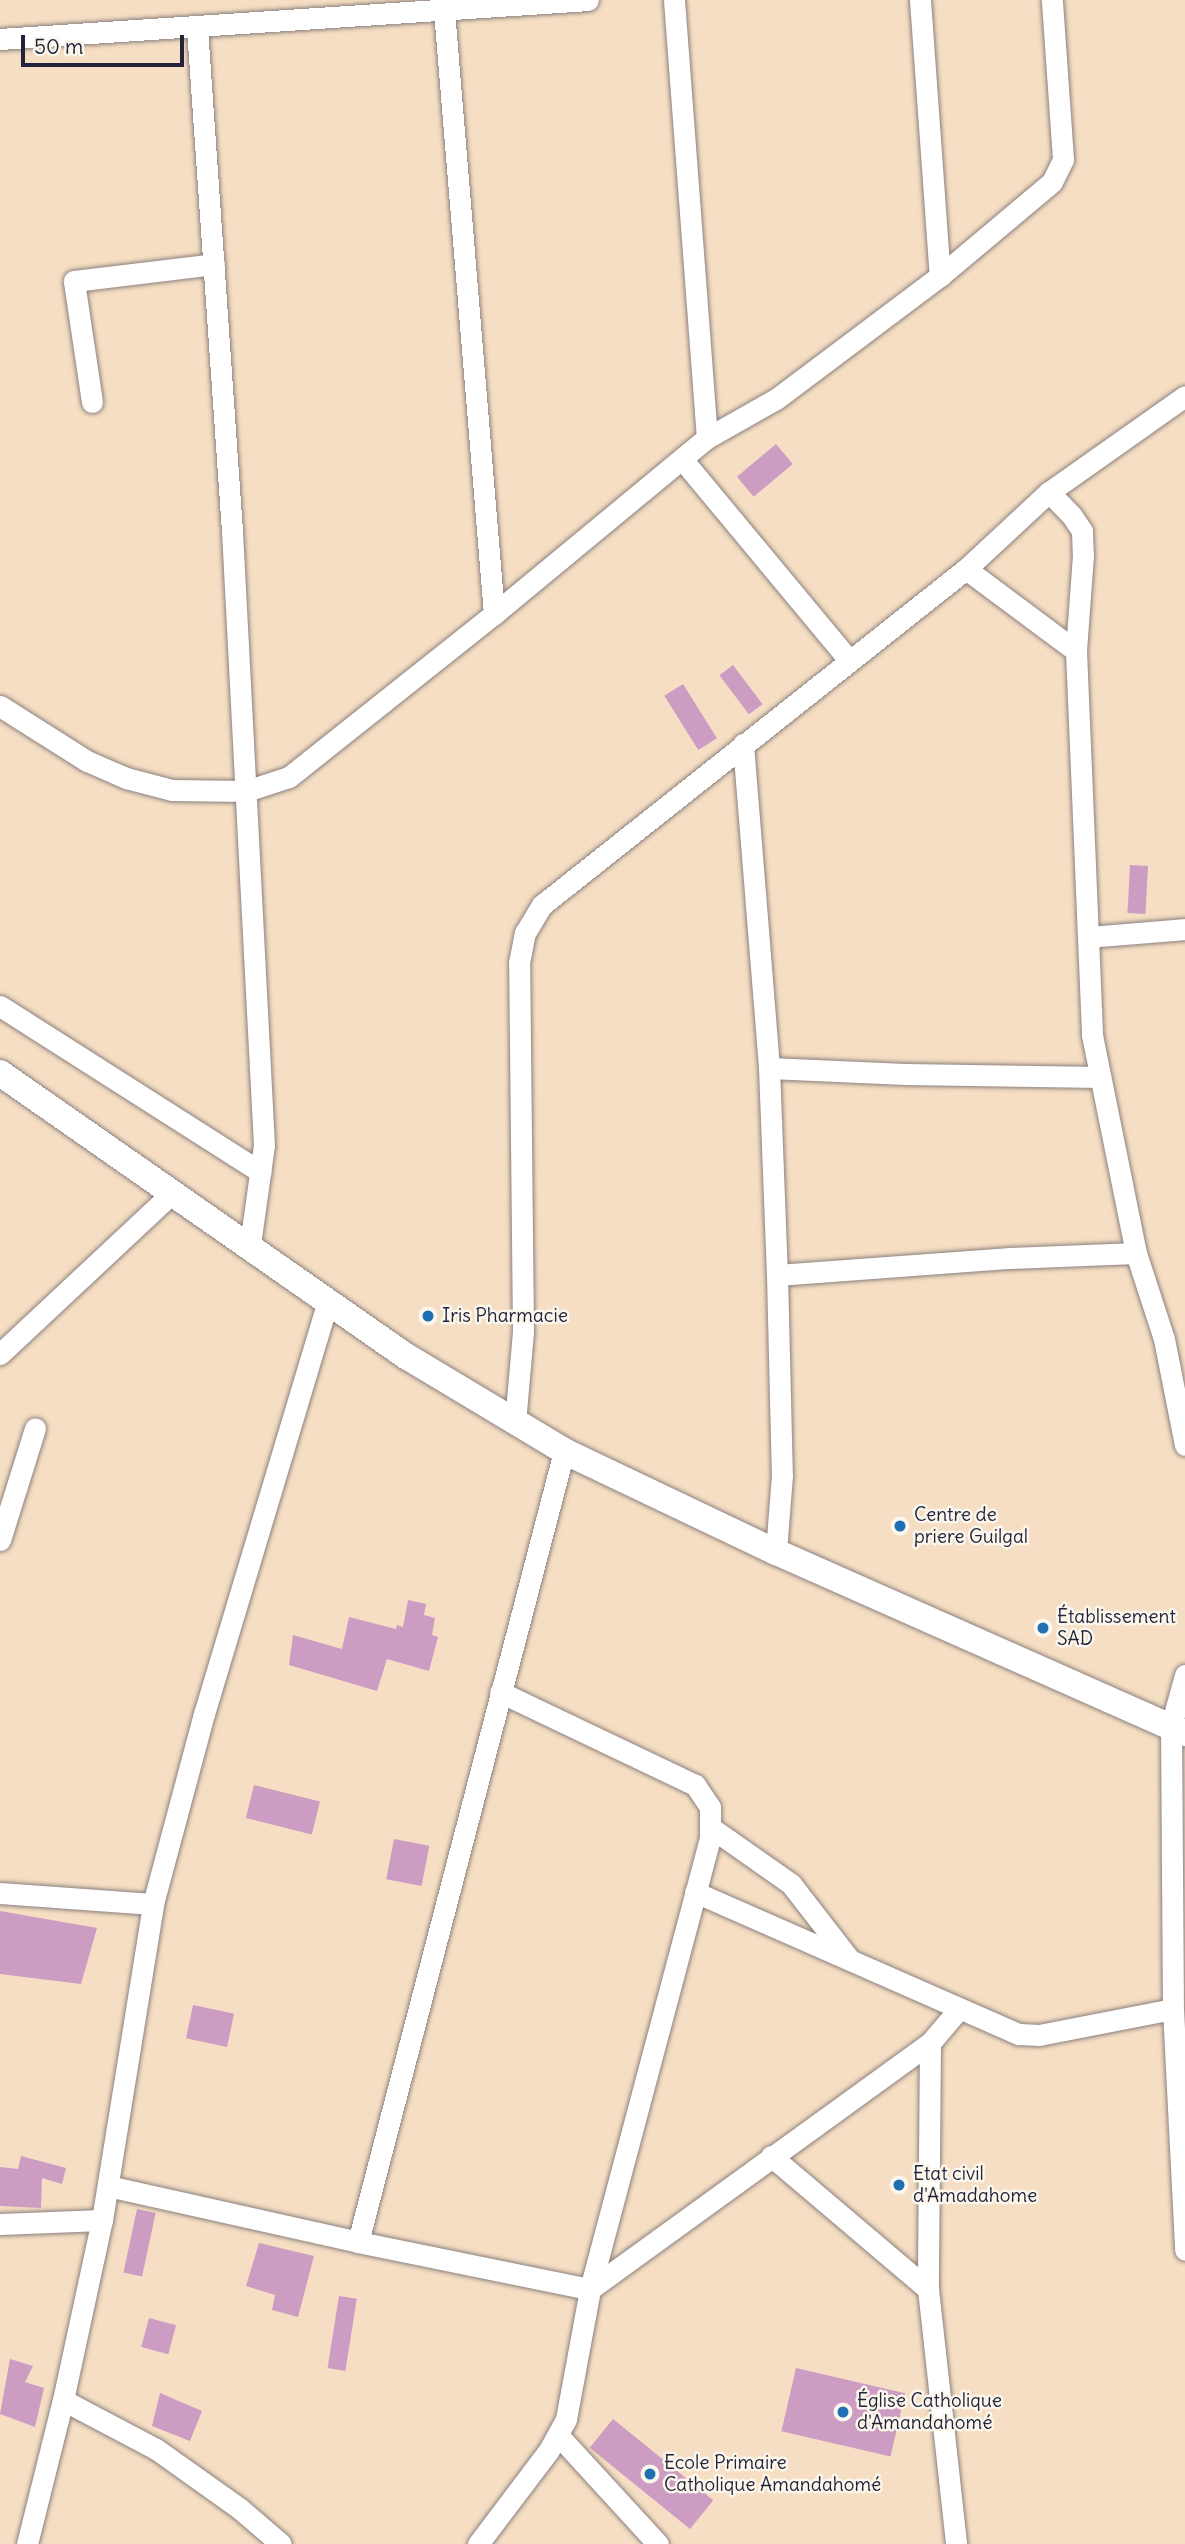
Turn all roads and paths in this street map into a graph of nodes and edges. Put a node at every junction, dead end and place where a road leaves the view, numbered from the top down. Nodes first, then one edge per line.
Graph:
1 (588, 0) edge
2 (674, 0) edge
3 (920, 0) edge
4 (1052, 0) edge
5 (478, 4) edge
6 (444, 11) junction
7 (197, 28) junction
8 (0, 38) edge
9 (214, 264) junction
10 (940, 276) junction
11 (1185, 396) edge
12 (92, 402) dead end
13 (707, 438) junction
14 (682, 459) junction
15 (1049, 492) junction
16 (966, 569) junction
17 (494, 614) junction
18 (1076, 651) junction
19 (848, 659) junction
20 (0, 706) edge
21 (743, 744) junction
22 (246, 791) junction
23 (1185, 929) edge
24 (1088, 937) junction
25 (0, 1006) edge
26 (769, 1068) junction
27 (0, 1073) edge
28 (1100, 1077) junction
29 (261, 1171) junction
30 (173, 1192) junction
31 (250, 1245) junction
32 (1136, 1253) junction
33 (777, 1275) junction
34 (328, 1301) junction
35 (1175, 1339) edge
36 (4, 1343) edge
37 (515, 1423) junction
38 (35, 1428) dead end
39 (1185, 1445) edge
40 (564, 1451) junction
41 (0, 1539) edge
42 (776, 1552) junction
43 (1185, 1675) edge
44 (500, 1692) junction
45 (1178, 1730) edge
46 (710, 1827) junction
47 (695, 1892) junction
48 (0, 1893) edge
49 (153, 1903) junction
50 (852, 1962) junction
51 (1173, 2009) junction
52 (958, 2010) junction
53 (930, 2043) junction
54 (771, 2156) junction
55 (108, 2186) junction
56 (102, 2220) junction
57 (0, 2224) edge
58 (358, 2242) junction
59 (1185, 2250) edge
60 (590, 2289) junction
61 (928, 2289) junction
62 (64, 2400) junction
63 (558, 2435) junction
64 (27, 2544) edge
65 (281, 2544) edge
66 (478, 2544) edge
67 (658, 2544) edge
68 (956, 2544) edge

1 - 5 street
2 - 13 street
3 - 10 street
4 - 10 street
5 - 6 street
6 - 7 street
6 - 17 street
7 - 8 street
7 - 9 street
9 - 12 street
9 - 22 street
10 - 13 street
11 - 15 street
13 - 14 street
14 - 17 street
14 - 19 street
15 - 16 street
15 - 18 street
16 - 18 street
16 - 19 street
17 - 22 street
18 - 24 street
19 - 21 street
20 - 22 street
21 - 26 street
21 - 37 street
22 - 29 street
23 - 24 street
24 - 28 street
25 - 29 street
26 - 28 street
26 - 33 street
27 - 30 street
28 - 32 street
29 - 31 street
30 - 31 street
30 - 36 street
31 - 34 street
32 - 33 street
32 - 35 street
33 - 42 street
34 - 37 street
34 - 49 street
35 - 39 street
37 - 40 street
38 - 41 street
40 - 42 street
40 - 44 street
42 - 45 street
43 - 45 street
44 - 46 street
44 - 58 street
45 - 51 street
46 - 47 street
46 - 50 street
47 - 50 street
47 - 60 street
48 - 49 street
49 - 55 street
50 - 52 street
51 - 52 street
51 - 59 street
52 - 53 street
53 - 54 street
53 - 61 street
54 - 60 street
54 - 61 street
55 - 56 street
55 - 58 street
56 - 57 street
56 - 62 street
58 - 60 street
60 - 63 street
61 - 68 street
62 - 64 street
62 - 65 street
63 - 66 street
63 - 67 street

